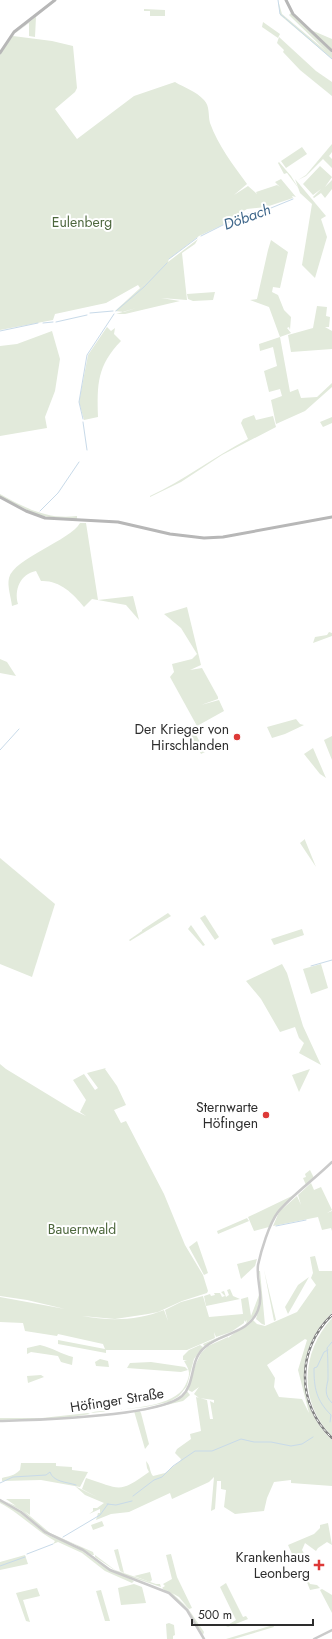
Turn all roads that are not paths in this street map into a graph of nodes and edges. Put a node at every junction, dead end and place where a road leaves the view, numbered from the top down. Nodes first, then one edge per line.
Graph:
1 (55, 0) edge
2 (286, 0) edge
3 (332, 51) edge
4 (0, 53) edge
5 (0, 497) edge
6 (332, 517) edge
7 (332, 1162) edge
8 (0, 1421) edge
9 (0, 1500) edge
10 (332, 1630) edge
11 (204, 1639) edge
12 (314, 1639) edge

1 - 4 main road
2 - 3 main road
5 - 6 main road
7 - 8 street, Höfinger Straße
9 - 11 street
10 - 12 street

